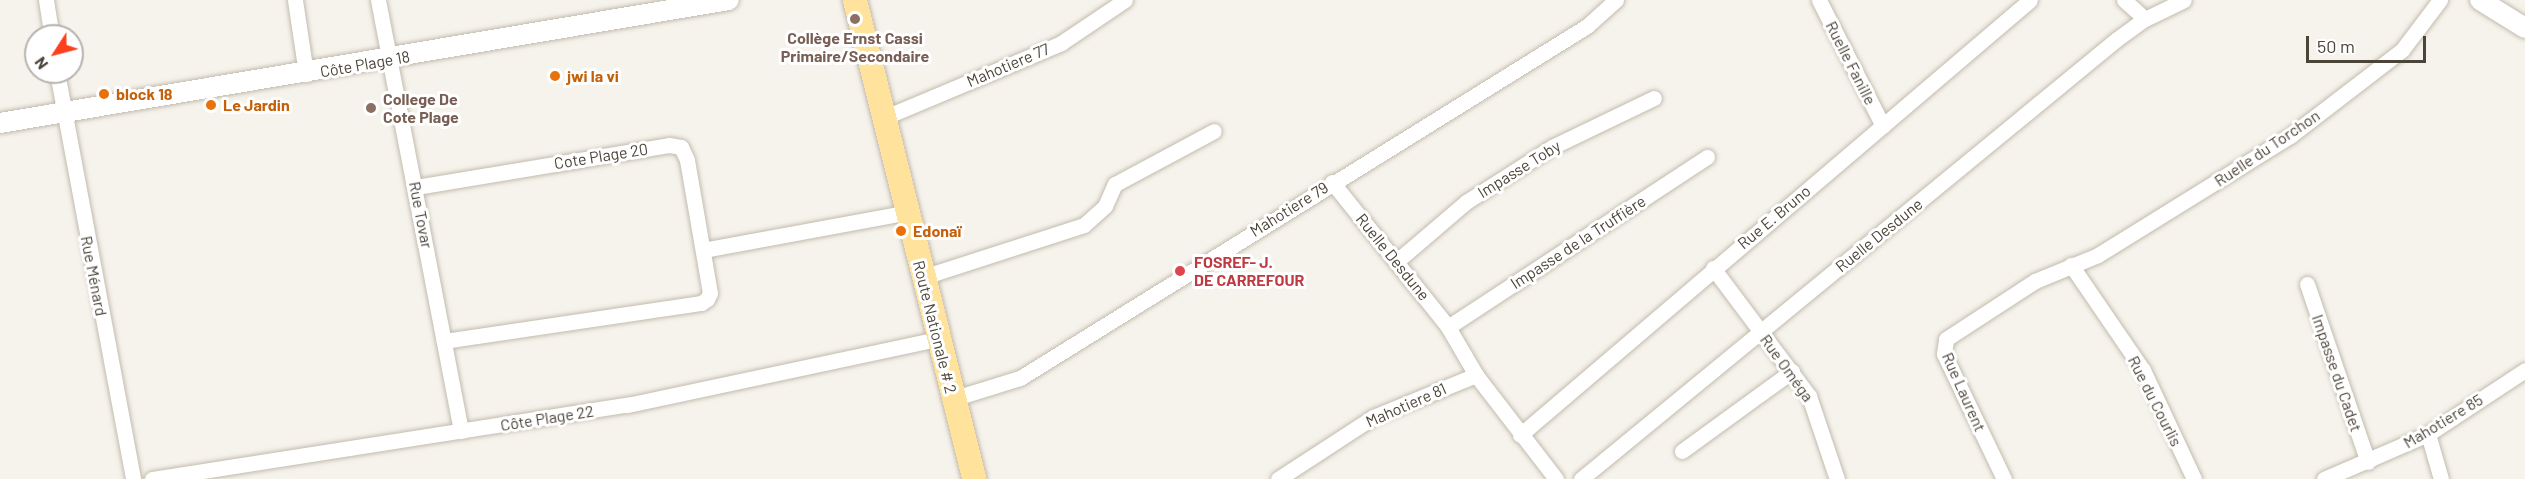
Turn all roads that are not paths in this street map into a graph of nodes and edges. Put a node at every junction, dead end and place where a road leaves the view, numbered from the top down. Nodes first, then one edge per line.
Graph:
1 (46, 0) edge
2 (296, 0) edge
3 (378, 0) edge
4 (729, 0) edge
5 (855, 0) edge
6 (1125, 0) edge
7 (1616, 0) edge
8 (1819, 0) edge
9 (2030, 0) edge
10 (2124, 0) edge
11 (2184, 0) edge
12 (2440, 0) edge
13 (2491, 3) edge
14 (2145, 19) junction
15 (50, 24) edge
16 (2525, 28) edge
17 (389, 61) junction
18 (306, 74) junction
19 (59, 84) edge
20 (1654, 98) dead end
21 (63, 112) junction
22 (883, 118) junction
23 (0, 123) edge
24 (1883, 126) junction
25 (1214, 131) dead end
26 (1707, 157) dead end
27 (1332, 182) junction
28 (416, 186) junction
29 (905, 213) junction
30 (703, 250) junction
31 (1397, 261) junction
32 (2071, 265) junction
33 (1713, 268) junction
34 (923, 277) junction
35 (2307, 284) dead end
36 (1448, 327) junction
37 (1761, 332) junction
38 (938, 339) junction
39 (444, 341) junction
40 (2525, 370) edge
41 (1792, 371) junction
42 (1476, 375) junction
43 (952, 399) junction
44 (461, 431) junction
45 (2428, 434) junction
46 (1520, 435) junction
47 (1682, 451) dead end
48 (2368, 462) junction
49 (133, 479) edge
50 (152, 479) edge
51 (974, 479) edge
52 (1278, 479) edge
53 (1556, 479) edge
54 (1581, 479) edge
55 (1837, 479) edge
56 (2004, 479) edge
57 (2194, 479) edge
58 (2324, 479) edge
59 (2441, 479) edge

1 - 15 street
2 - 18 street
3 - 17 street, Rue Tovar
4 - 17 street, Côte Plage 18
5 - 22 main road, Route Nationale # 2
6 - 22 street, Mahotiere 77
7 - 27 street, Mahotiere 79
8 - 24 street, Ruelle Fanille
9 - 24 street, Rue E. Bruno
10 - 14 street
11 - 14 street, Ruelle Desdune
12 - 32 street, Ruelle du Torchon
13 - 16 street
14 - 37 street, Ruelle Desdune
17 - 18 street, Côte Plage 18
17 - 28 street, Rue Tovar
18 - 21 street, Côte Plage 18
19 - 21 street, Rue Ménard
20 - 31 street, Impasse Toby
21 - 23 street, Côte Plage 18
21 - 49 street, Rue Ménard
22 - 29 main road, Route Nationale # 2
24 - 33 street, Rue E. Bruno
25 - 34 street
26 - 36 street, Impasse de la Truffière
27 - 31 street, Ruelle Desdune
27 - 43 street, Mahotiere 79
28 - 30 street, Cote Plage 20
28 - 39 street, Rue Tovar
29 - 30 street
29 - 34 main road, Route Nationale # 2
30 - 39 street, Cote Plage 20
31 - 36 street, Ruelle Desdune
32 - 56 street, Rue Laurent
32 - 57 street, Rue du Courlis
33 - 37 street, Rue Oméga
33 - 46 street, Rue E. Bruno
34 - 38 main road, Route Nationale # 2
35 - 48 street, Impasse du Cadet
36 - 42 street, Ruelle Desdune
37 - 41 street, Rue Oméga
37 - 54 street, Ruelle Desdune
38 - 43 main road, Route Nationale # 2
38 - 44 street, Côte Plage 22
39 - 44 street, Rue Tovar
40 - 45 street, Mahotiere 85
41 - 47 street
41 - 55 street, Rue Oméga
42 - 46 street, Ruelle Desdune
42 - 52 street, Mahotiere 81
43 - 51 main road, Route Nationale # 2
44 - 50 street, Côte Plage 22
45 - 48 street, Mahotiere 85
45 - 59 street
46 - 53 street, Ruelle Desdune
48 - 58 street, Mahotiere 85

